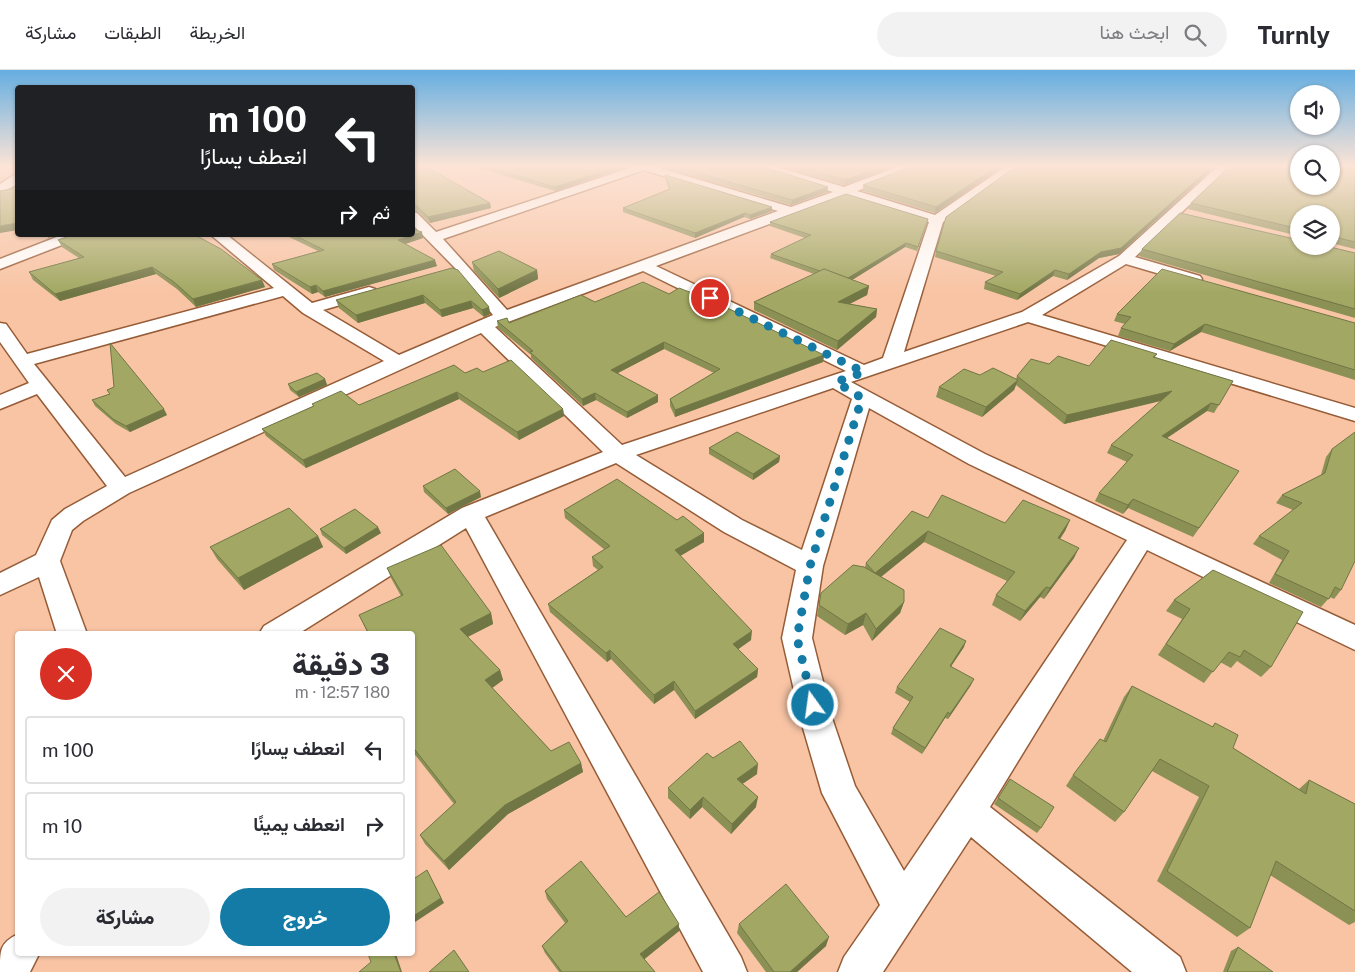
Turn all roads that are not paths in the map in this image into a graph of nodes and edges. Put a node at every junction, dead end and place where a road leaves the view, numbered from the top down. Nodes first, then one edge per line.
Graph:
1 (518, 209) edge
2 (785, 209) edge
3 (796, 209) edge
4 (903, 209) edge
5 (952, 209) edge
6 (1178, 209) edge
7 (791, 211) junction
8 (1175, 212) junction
9 (1194, 217) edge
10 (415, 219) edge
11 (937, 220) junction
12 (70, 237) edge
13 (220, 237) edge
14 (432, 238) junction
15 (1124, 259) junction
16 (0, 264) edge
17 (642, 265) junction
18 (460, 266) junction
19 (442, 271) edge
20 (1207, 283) edge
21 (384, 288) edge
22 (283, 291) junction
23 (308, 310) junction
24 (1028, 316) junction
25 (504, 317) junction
26 (482, 325) junction
27 (0, 328) edge
28 (22, 361) junction
29 (398, 362) junction
30 (891, 363) junction
31 (40, 385) junction
32 (863, 385) junction
33 (0, 403) edge
34 (1355, 415) edge
35 (618, 454) junction
36 (121, 488) junction
37 (471, 514) junction
38 (1143, 536) junction
39 (47, 561) junction
40 (810, 566) junction
41 (0, 585) edge
42 (71, 631) edge
43 (279, 631) edge
44 (1355, 638) edge
45 (967, 811) junction
46 (903, 907) junction
47 (16, 956) edge
48 (4, 972) edge
49 (726, 972) edge
50 (859, 972) edge
51 (1165, 972) edge

1 - 14 street
2 - 7 street
3 - 7 street
4 - 11 street
5 - 11 street
6 - 8 street
7 - 17 street
8 - 9 street
8 - 15 street
10 - 14 street
11 - 30 street
12 - 16 street
13 - 22 street
14 - 18 street
15 - 20 street
15 - 24 street
17 - 25 street
17 - 32 street
18 - 19 street
18 - 25 street
21 - 23 street
22 - 23 street
22 - 28 street
23 - 29 street
24 - 30 street
24 - 34 street
25 - 26 street
26 - 29 street
26 - 35 street
27 - 28 street
28 - 31 street
29 - 36 street
30 - 32 street
31 - 33 street
31 - 36 street
32 - 35 street
32 - 38 street
32 - 40 street
35 - 37 street
35 - 40 street
36 - 39 street
37 - 43 street
37 - 49 street
38 - 44 street
38 - 45 street
39 - 41 street
39 - 42 street
40 - 46 street
45 - 46 street
45 - 51 street
46 - 50 street
47 - 48 street

